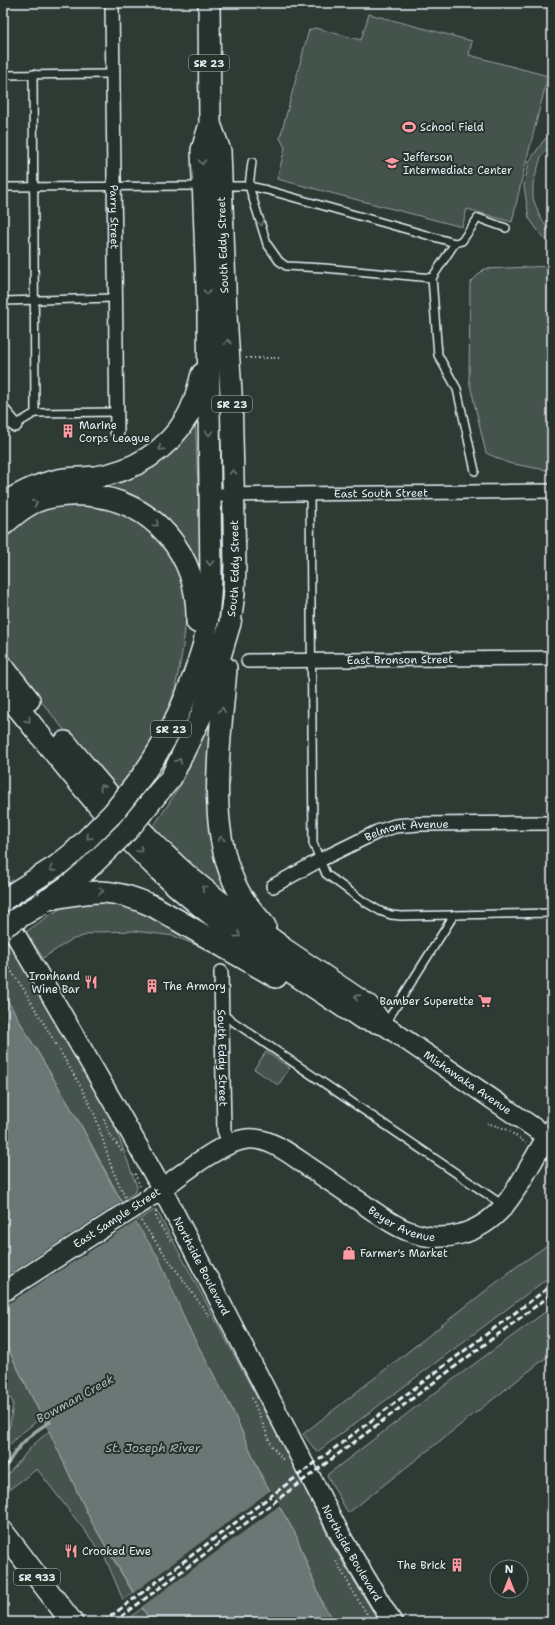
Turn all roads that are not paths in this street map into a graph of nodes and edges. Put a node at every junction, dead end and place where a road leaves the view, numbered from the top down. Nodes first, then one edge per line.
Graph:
1 (112, 3) edge
2 (208, 3) edge
3 (33, 74) junction
4 (113, 74) junction
5 (3, 75) edge
6 (252, 162) dead end
7 (212, 186) junction
8 (249, 186) junction
9 (3, 187) edge
10 (33, 187) junction
11 (114, 188) junction
12 (506, 228) dead end
13 (455, 243) junction
14 (432, 278) junction
15 (114, 298) junction
16 (34, 300) junction
17 (3, 301) edge
18 (209, 352) junction
19 (3, 411) edge
20 (117, 412) junction
21 (35, 413) junction
22 (15, 425) joint
23 (117, 432) dead end
24 (475, 471) dead end
25 (552, 491) edge
26 (310, 494) junction
27 (210, 495) junction
28 (234, 495) junction
29 (3, 504) edge
30 (3, 525) edge
31 (230, 623) junction
32 (552, 658) edge
33 (312, 660) junction
34 (248, 661) dead end
35 (3, 667) edge
36 (193, 677) junction
37 (3, 690) edge
38 (552, 823) edge
39 (320, 860) junction
40 (273, 886) dead end
41 (3, 900) edge
42 (45, 901) junction
43 (3, 913) edge
44 (552, 913) edge
45 (454, 915) junction
46 (3, 927) edge
47 (280, 945) junction
48 (221, 972) dead end
49 (348, 1010) junction
50 (222, 1014) junction
51 (384, 1025) junction
52 (550, 1135) edge
53 (230, 1143) junction
54 (162, 1189) junction
55 (504, 1206) junction
56 (3, 1292) edge
57 (3, 1532) edge
58 (72, 1622) edge
59 (392, 1622) edge

1 - 4 street, Parry Street
2 - 7 main road, South Eddy Street / SR 23
3 - 4 lane
3 - 5 lane
3 - 10 lane
4 - 11 street, Parry Street
6 - 8 lane
7 - 8 lane
7 - 11 lane
7 -> 18 main road, South Eddy Street / SR 23
28 -> 7 main road, South Eddy Street / SR 23
8 - 13 lane
8 -> 14 lane
9 - 10 lane
10 - 11 lane
10 - 16 lane
11 - 15 street, Parry Street
12 - 13 lane
13 - 14 lane
14 - 24 lane
15 - 16 lane
15 - 20 street, Parry Street
16 - 17 lane
16 - 21 lane
18 -> 27 main road, South Eddy Street / SR 23
18 -> 29 main road
19 - 22 street
20 - 21 lane
20 - 23 street, Parry Street
21 - 22 lane
25 - 26 street, East South Street
26 - 28 street, East South Street
26 - 33 lane
27 - 28 street, East South Street
27 -> 36 main road, South Eddy Street / SR 23
28 - 31 main road, South Eddy Street / SR 23
30 -> 36 main road
42 -> 31 main road, South Eddy Street / SR 23, bridge
47 -> 31 main road
32 - 33 street, East Bronson Street
33 - 34 street, East Bronson Street
33 - 39 lane
47 -> 35 main road
36 -> 41 main road, South Eddy Street / SR 23, bridge
37 -> 49 main road
38 - 39 street, Belmont Avenue
39 - 40 street, Belmont Avenue
39 - 45 lane
42 - 46 main road, South Eddy Street / SR 23, bridge
42 -> 49 main road
43 - 54 street, Northside Boulevard
44 - 45 lane
45 - 51 lane
51 -> 47 street, Mishawaka Avenue
48 - 50 street, South Eddy Street
49 - 51 street, Mishawaka Avenue
50 - 53 street, South Eddy Street
50 - 55 lane
51 - 52 street, Mishawaka Avenue
52 - 55 street, Beyer Avenue
53 - 54 street, East Sample Street
53 - 55 street, Beyer Avenue
54 - 56 street, East Sample Street, bridge
54 - 59 street, Northside Boulevard
57 - 58 main road, SR 933

